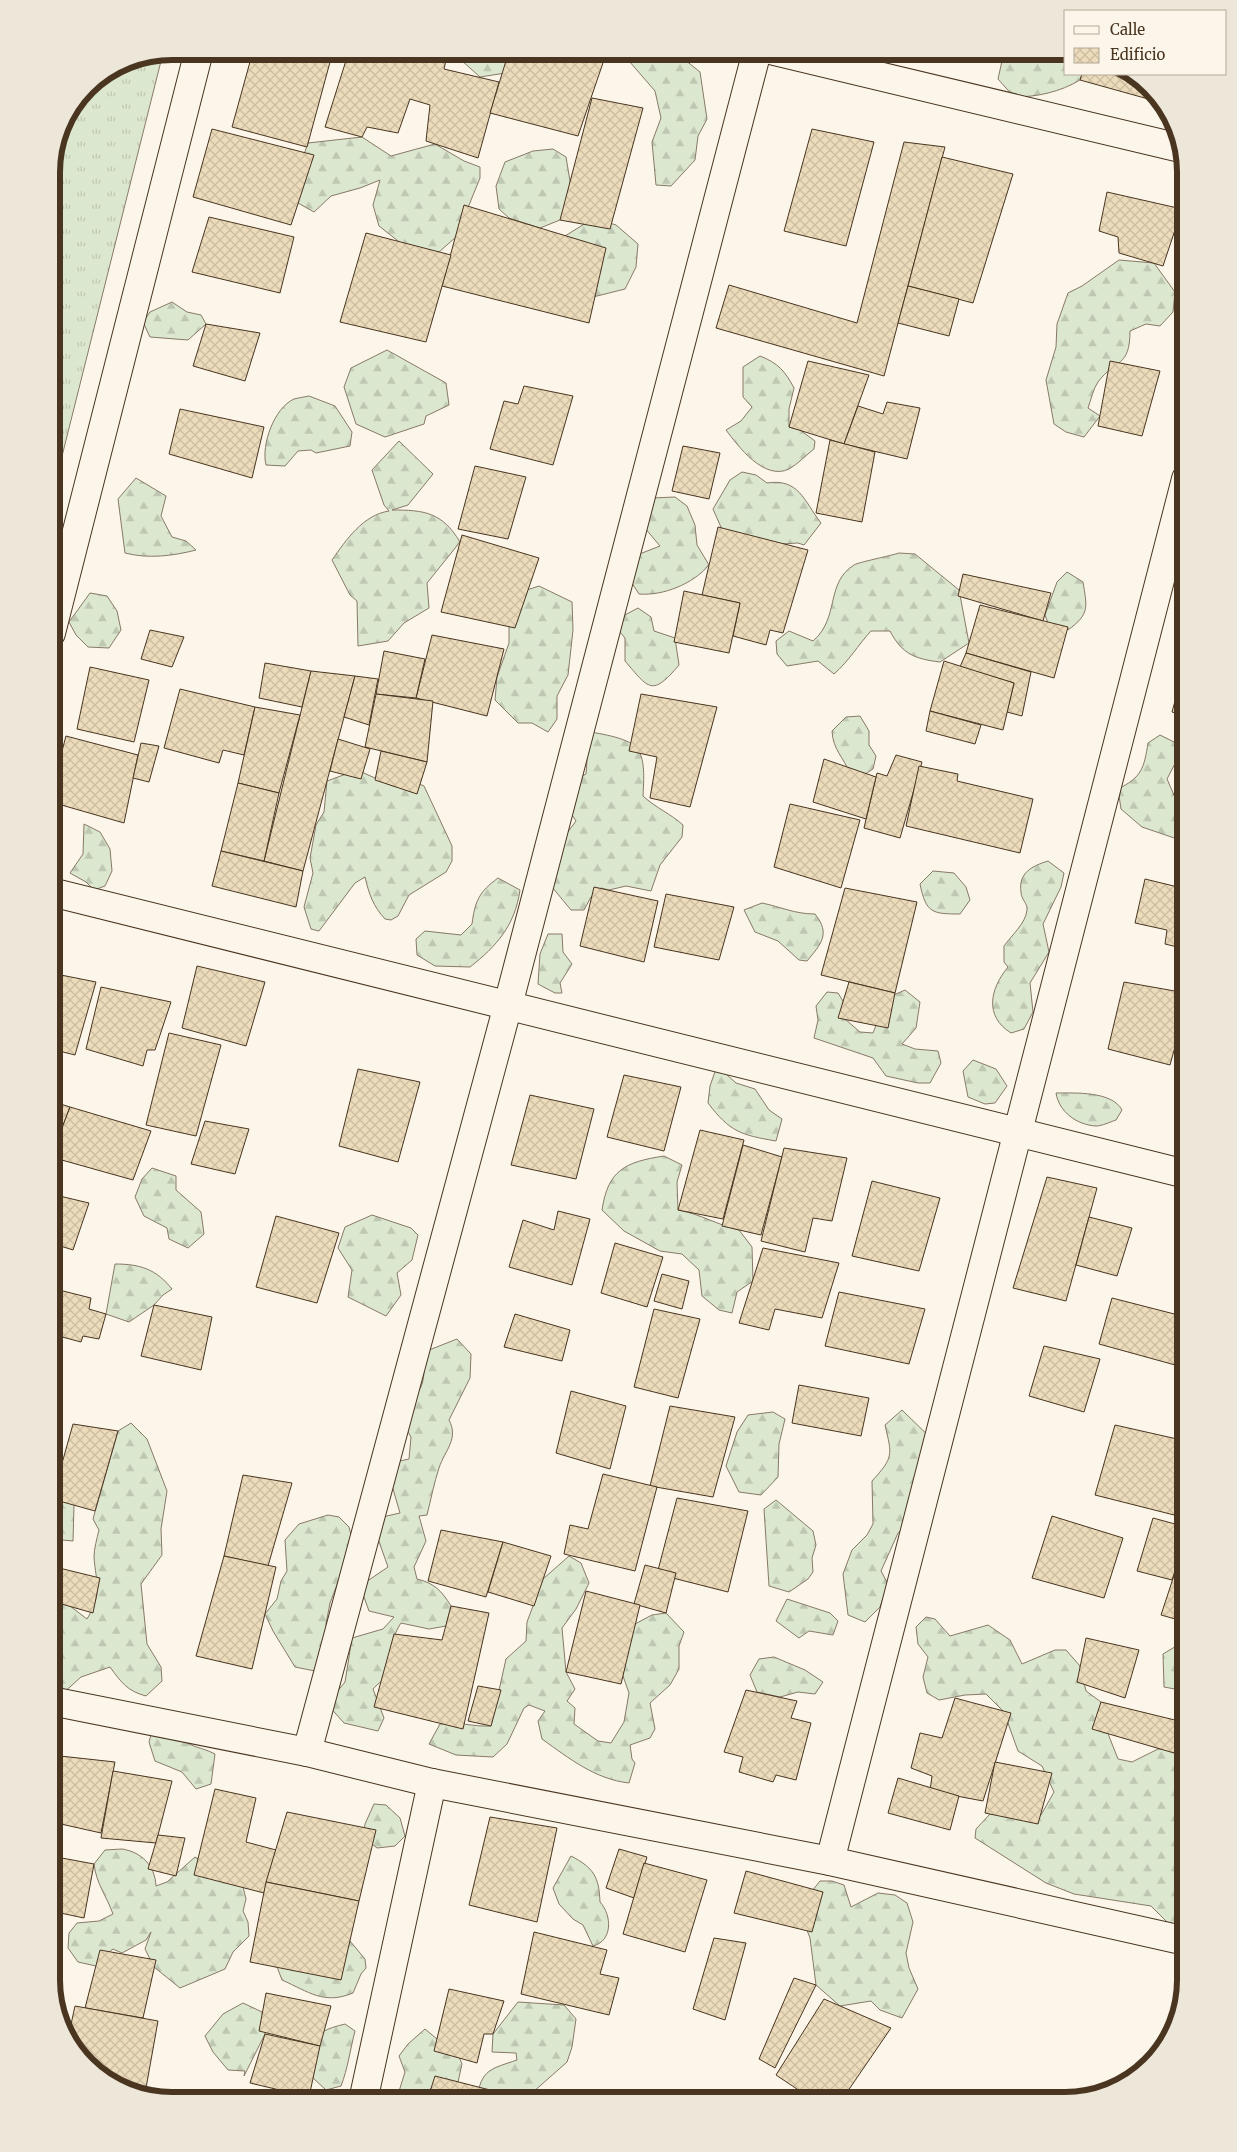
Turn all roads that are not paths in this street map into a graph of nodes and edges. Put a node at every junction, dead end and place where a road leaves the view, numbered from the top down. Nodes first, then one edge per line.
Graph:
1 (197, 60) edge
2 (755, 60) edge
3 (808, 60) edge
4 (1174, 147) edge
5 (1177, 514) edge
6 (60, 598) edge
7 (60, 894) edge
8 (508, 1005) junction
9 (1018, 1132) junction
10 (1177, 1172) edge
11 (60, 1703) edge
12 (307, 1752) junction
13 (432, 1783) junction
14 (830, 1861) junction
15 (1177, 1939) edge
16 (365, 2092) edge

1 - 6 street
2 - 8 street
3 - 4 street
5 - 9 street
7 - 8 street
8 - 9 street
8 - 12 street
9 - 10 street
9 - 14 street
11 - 12 street
12 - 13 street
13 - 14 street
13 - 16 street
14 - 15 street

